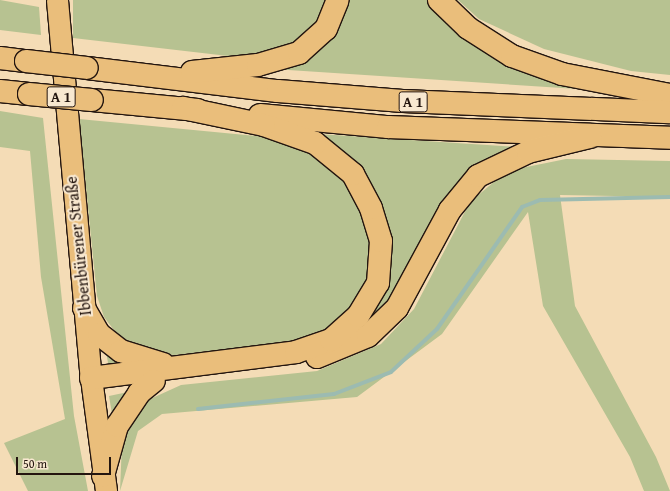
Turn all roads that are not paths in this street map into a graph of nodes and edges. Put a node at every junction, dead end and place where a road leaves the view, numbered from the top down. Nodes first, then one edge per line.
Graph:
1 (57, 0) edge
2 (338, 0) edge
3 (439, 0) edge
4 (0, 58) edge
5 (157, 76) junction
6 (0, 91) edge
7 (670, 95) edge
8 (183, 108) junction
9 (670, 112) edge
10 (590, 137) junction
11 (670, 138) edge
12 (84, 308) junction
13 (172, 366) junction
14 (154, 381) junction
15 (92, 385) junction
16 (105, 483) edge

1 - 12 main road, Ibbenbürener Straße
2 - 5 highway
3 - 7 highway
4 - 5 highway, A 1, bridge
5 - 9 highway, A 1
6 - 8 highway, A 1, bridge
8 - 10 highway, A 1
8 - 13 highway
10 - 11 highway, A 1
10 - 14 highway
12 - 13 highway
12 - 15 main road, Ibbenbürener Straße
13 - 15 highway
14 - 15 highway
14 - 16 highway
15 - 16 main road, Ibbenbürener Straße

